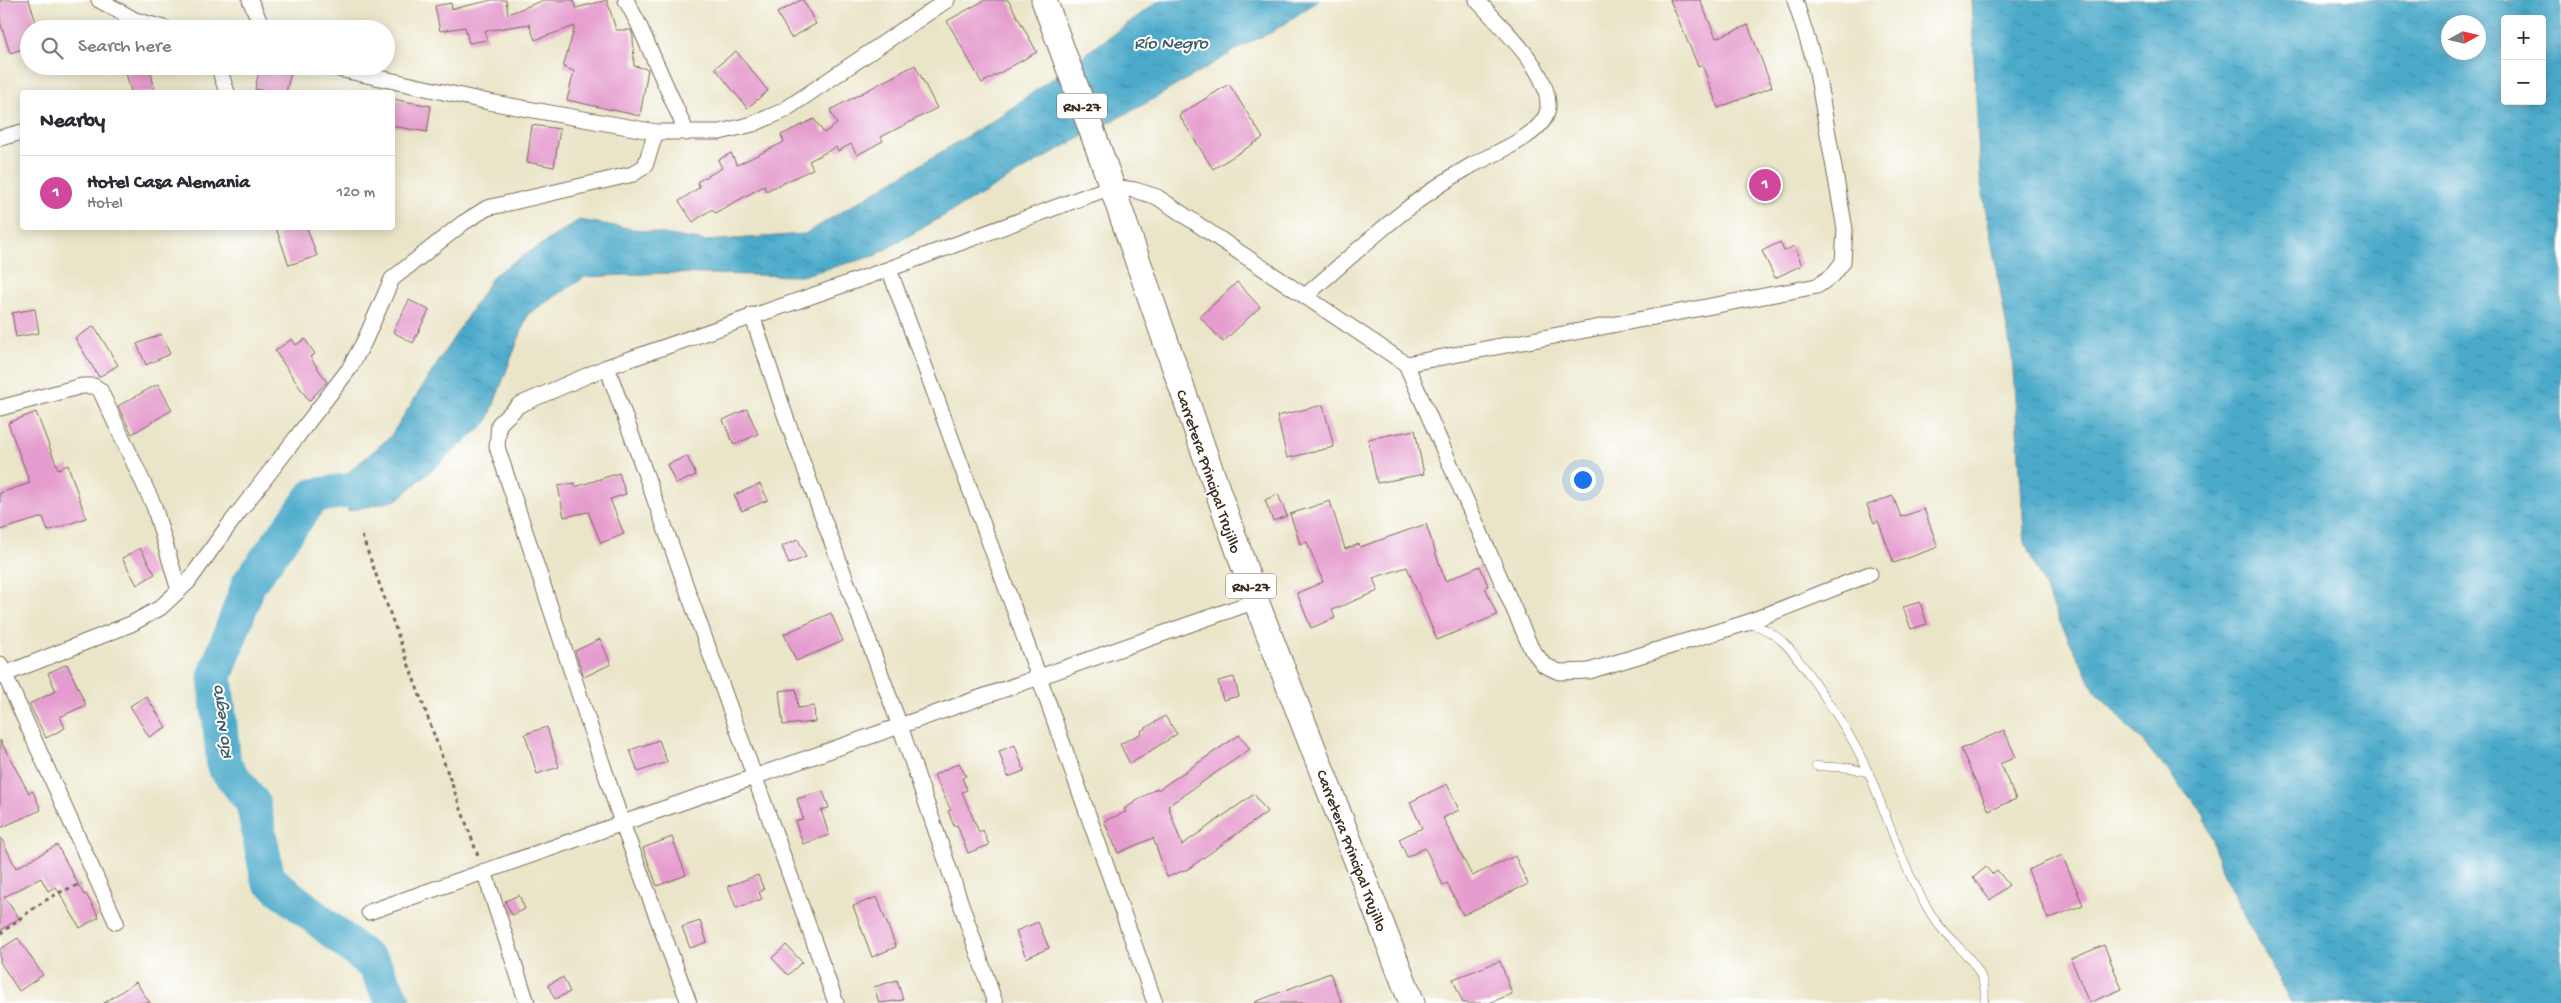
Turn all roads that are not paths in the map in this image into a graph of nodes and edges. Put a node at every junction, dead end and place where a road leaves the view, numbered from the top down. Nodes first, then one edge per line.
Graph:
1 (99, 0) edge
2 (250, 0) edge
3 (626, 0) edge
4 (947, 0) edge
5 (1044, 0) edge
6 (1477, 0) edge
7 (1795, 0) edge
8 (135, 20) edge
9 (259, 20) edge
10 (221, 75) edge
11 (366, 75) edge
12 (226, 90) edge
13 (656, 132) junction
14 (20, 133) edge
15 (687, 133) junction
16 (0, 138) edge
17 (1111, 187) junction
18 (889, 268) junction
19 (1306, 296) junction
20 (752, 315) junction
21 (1406, 364) junction
22 (607, 366) junction
23 (0, 408) edge
24 (1870, 574) dead end
25 (179, 590) junction
26 (1256, 601) junction
27 (1746, 623) junction
28 (2, 669) edge
29 (1039, 677) junction
30 (900, 726) junction
31 (1816, 766) dead end
32 (1869, 773) junction
33 (753, 777) junction
34 (622, 823) junction
35 (484, 871) junction
36 (369, 912) dead end
37 (116, 922) dead end
38 (527, 1003) edge
39 (689, 1003) edge
40 (836, 1003) edge
41 (995, 1003) edge
42 (1156, 1003) edge
43 (1412, 1003) edge
44 (1984, 1003) edge

1 - 8 street
2 - 9 street
3 - 15 street
4 - 15 street
5 - 17 main road, Carretera Principal Trujillo / RN-27
6 - 19 street
7 - 21 street
10 - 12 street
11 - 13 street
13 - 15 street
13 - 25 street
14 - 16 street
17 - 18 street
17 - 19 street
17 - 26 main road, Carretera Principal Trujillo / RN-27
18 - 20 street
18 - 29 street
19 - 21 street
20 - 22 street
20 - 30 street
21 - 27 street
22 - 33 street
22 - 34 street
23 - 25 street
24 - 27 street
25 - 28 street
26 - 29 street
26 - 43 main road, Carretera Principal Trujillo / RN-27
27 - 32 lane
28 - 37 street
29 - 30 street
29 - 42 street
30 - 33 street
30 - 41 street
31 - 32 lane
32 - 44 lane
33 - 34 street
33 - 40 street
34 - 35 street
34 - 39 street
35 - 36 street
35 - 38 street

